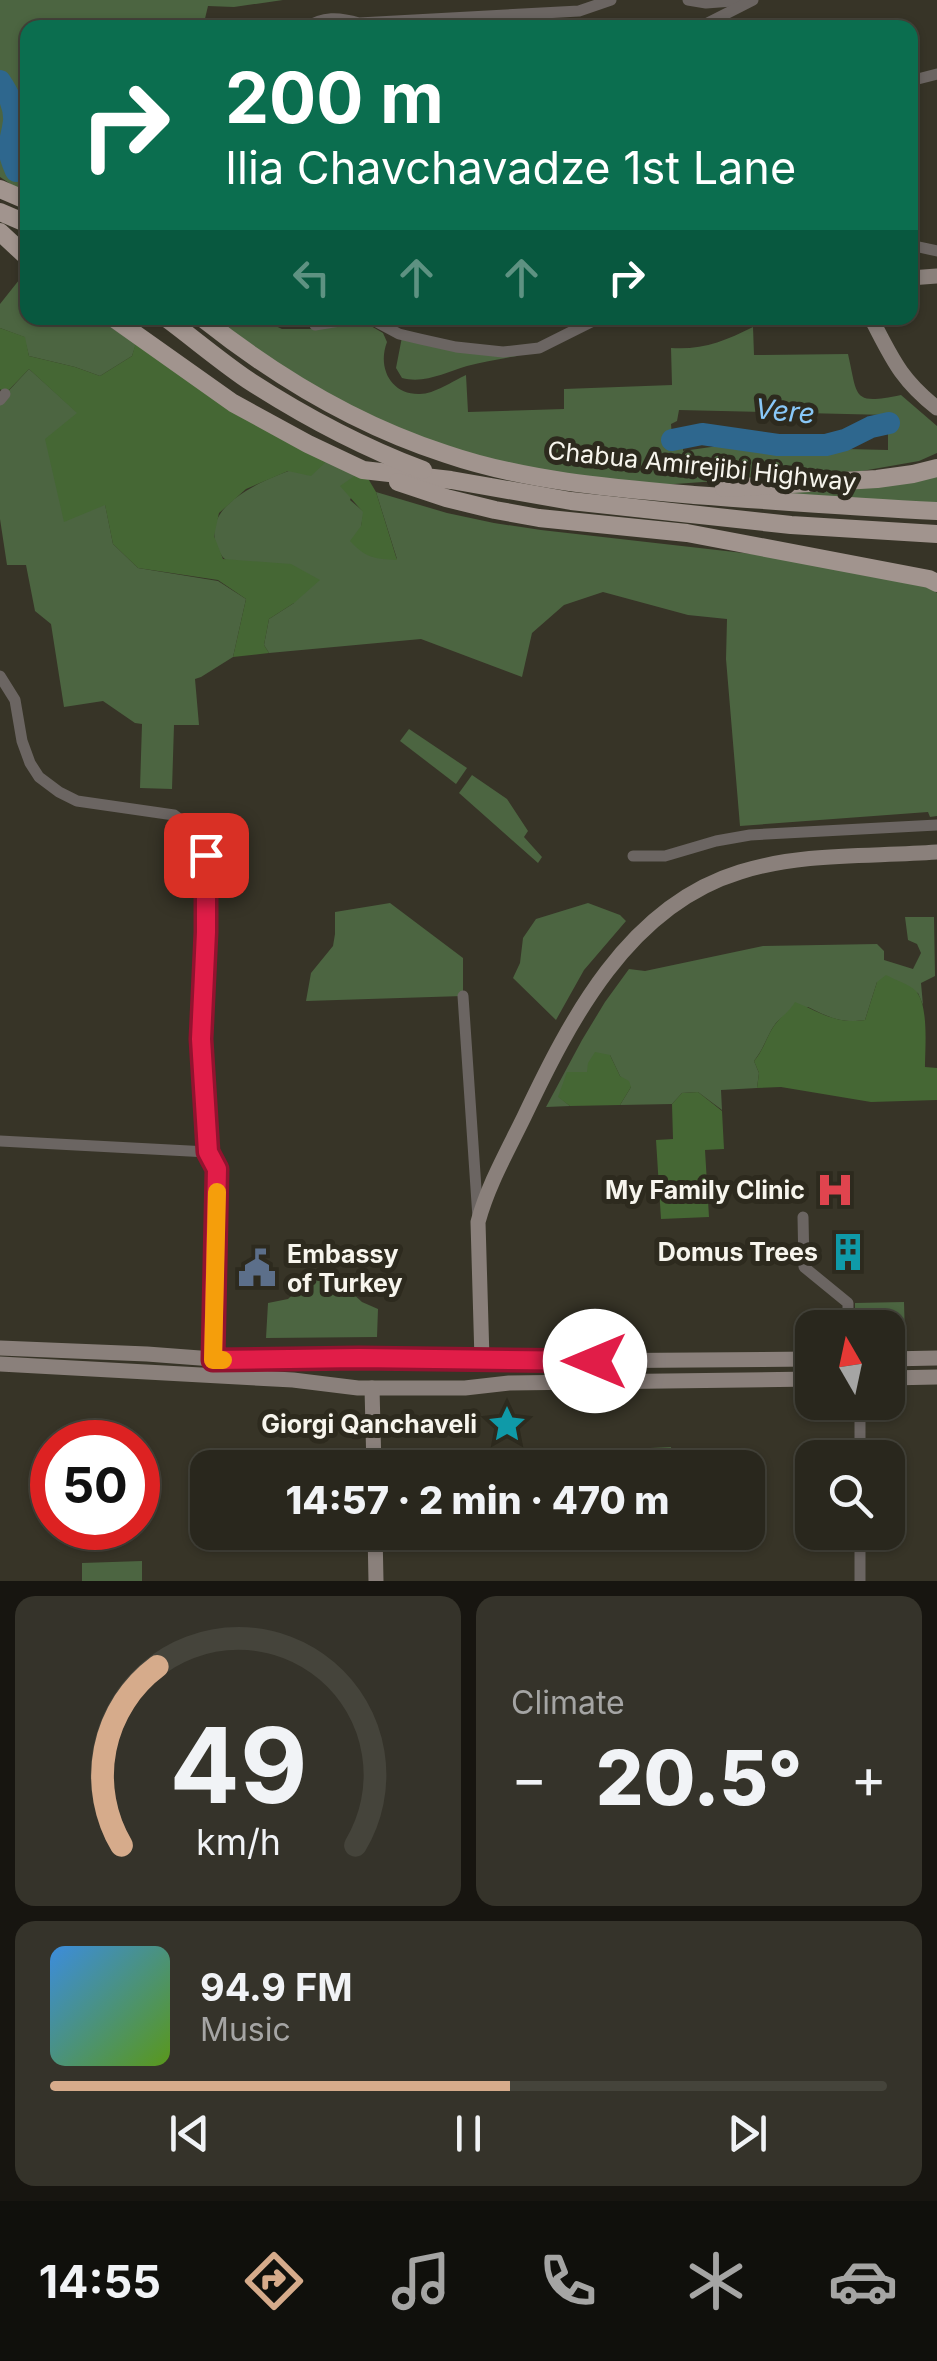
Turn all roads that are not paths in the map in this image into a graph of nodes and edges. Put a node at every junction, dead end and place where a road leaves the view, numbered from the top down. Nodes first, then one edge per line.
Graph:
1 (611, 0) edge
2 (688, 0) edge
3 (749, 0) edge
4 (322, 20) edge
5 (349, 20) edge
6 (427, 20) edge
7 (713, 20) edge
8 (0, 232) edge
9 (20, 251) edge
10 (123, 325) edge
11 (175, 325) edge
12 (211, 325) edge
13 (382, 325) edge
14 (582, 325) edge
15 (874, 325) edge
16 (937, 408) edge
17 (937, 468) edge
18 (362, 470) junction
19 (451, 480) junction
20 (644, 491) junction
21 (570, 502) junction
22 (937, 511) edge
23 (687, 533) junction
24 (937, 534) edge
25 (937, 582) edge
26 (0, 676) edge
27 (937, 825) edge
28 (937, 852) edge
29 (633, 856) dead end
30 (464, 996) dead end
31 (0, 1141) edge
32 (208, 1152) junction
33 (803, 1217) dead end
34 (478, 1222) junction
35 (848, 1310) edge
36 (0, 1348) edge
37 (937, 1358) edge
38 (795, 1359) edge
39 (905, 1359) edge
40 (213, 1360) junction
41 (482, 1360) junction
42 (0, 1364) edge
43 (905, 1378) edge
44 (937, 1378) edge
45 (795, 1379) edge
46 (372, 1391) junction
47 (374, 1450) edge
48 (375, 1550) edge
49 (860, 1550) edge
50 (376, 1581) edge
51 (860, 1581) edge

1 - 6 street
2 - 3 street
3 - 7 street
4 - 5 street
8 - 9 main road
10 - 18 main road, Chabua Amirejibi Highway
11 - 19 main road, Chabua Amirejibi Highway
12 - 20 main road, Chabua Amirejibi Highway
13 - 14 street
15 - 16 main road
17 - 20 main road
18 - 19 main road, Chabua Amirejibi Highway
18 - 23 main road
19 - 21 main road, Chabua Amirejibi Highway
20 - 22 main road, Chabua Amirejibi Highway
21 - 23 main road
21 - 24 main road, Chabua Amirejibi Highway
23 - 25 main road
26 - 32 street
27 - 29 street
28 - 34 main road
30 - 34 street
31 - 32 street
32 - 40 street
33 - 35 street
34 - 41 main road
36 - 40 main road
37 - 39 main road
38 - 41 main road
40 - 41 main road
42 - 46 main road
43 - 44 main road
45 - 46 main road
46 - 47 main road
48 - 50 main road
49 - 51 street

